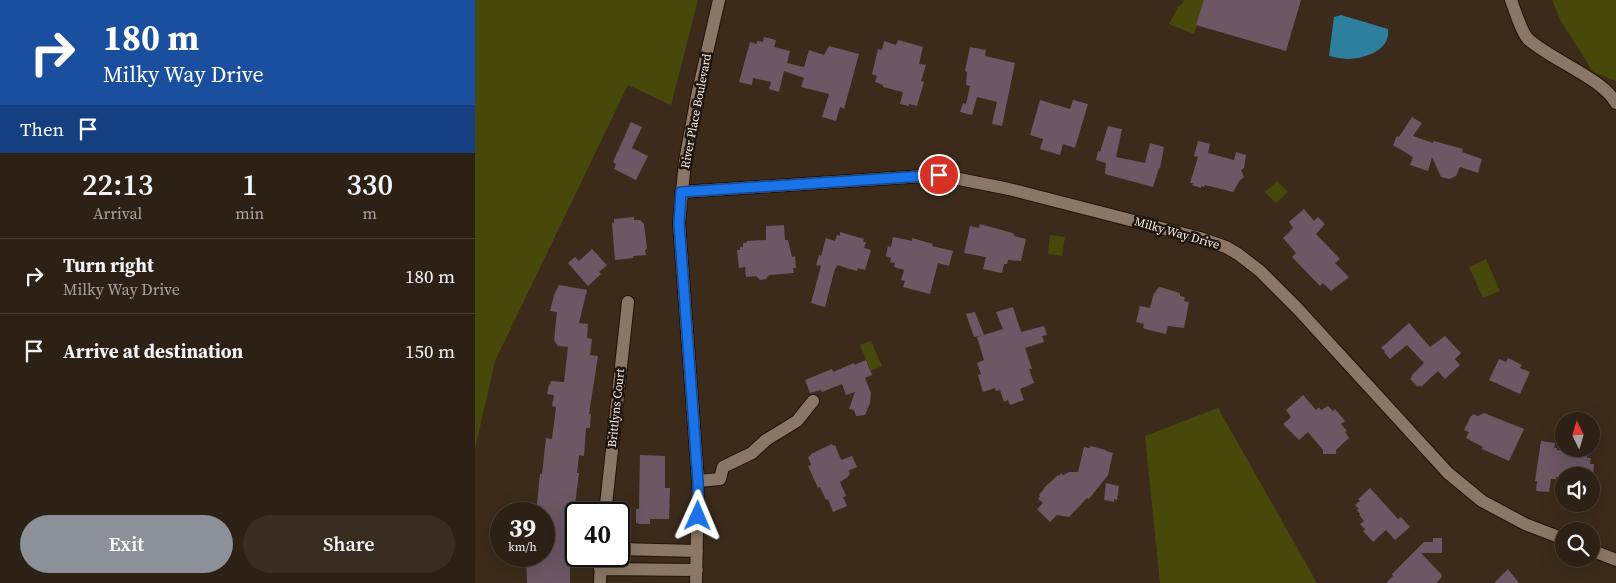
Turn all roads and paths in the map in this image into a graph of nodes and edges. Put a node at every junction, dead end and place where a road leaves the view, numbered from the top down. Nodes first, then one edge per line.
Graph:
1 (719, 0) edge
2 (1511, 0) edge
3 (1616, 103) edge
4 (681, 192) junction
5 (628, 302) dead end
6 (813, 401) dead end
7 (698, 481) junction
8 (606, 502) edge
9 (1555, 536) edge
10 (630, 549) edge
11 (697, 551) junction
12 (1600, 554) edge
13 (1616, 560) edge
14 (601, 567) edge
15 (628, 567) edge
16 (696, 577) edge
17 (600, 583) edge

1 - 4 street, River Place Boulevard
2 - 3 street
4 - 7 street, River Place Boulevard
4 - 9 street, Milky Way Drive
5 - 8 street, Brittlyns Court
6 - 7 street
7 - 11 street, River Place Boulevard
10 - 11 street
11 - 16 street, River Place Boulevard
12 - 13 street
14 - 17 street
15 - 16 street

